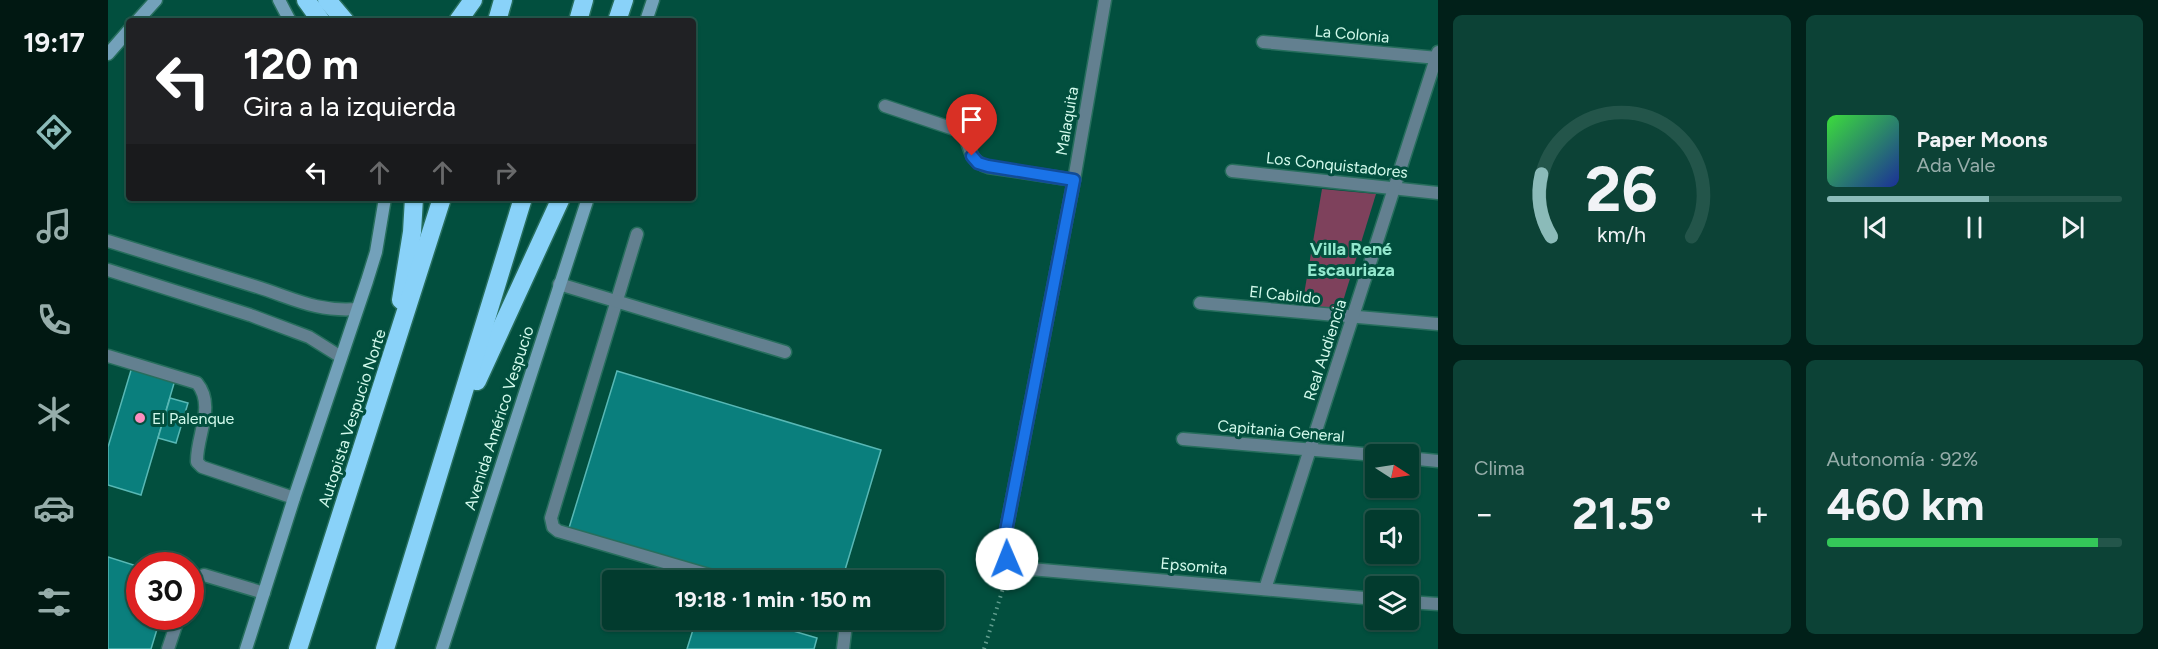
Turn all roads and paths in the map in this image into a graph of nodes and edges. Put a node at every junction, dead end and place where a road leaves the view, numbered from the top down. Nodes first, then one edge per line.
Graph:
1 (156, 0) edge
2 (279, 0) edge
3 (306, 0) edge
4 (327, 0) edge
5 (473, 0) edge
6 (504, 0) edge
7 (584, 0) edge
8 (624, 0) edge
9 (653, 0) edge
10 (1105, 0) edge
11 (140, 18) edge
12 (288, 18) edge
13 (319, 18) edge
14 (342, 18) edge
15 (460, 18) edge
16 (498, 18) edge
17 (579, 18) edge
18 (618, 18) edge
19 (647, 18) edge
20 (126, 33) edge
21 (1263, 42) dead end
22 (108, 54) edge
23 (1437, 56) edge
24 (885, 106) dead end
25 (1232, 171) dead end
26 (1074, 180) junction
27 (1394, 188) junction
28 (1438, 193) edge
29 (384, 201) edge
30 (414, 201) edge
31 (441, 201) edge
32 (522, 201) edge
33 (560, 201) edge
34 (587, 201) edge
35 (637, 234) dead end
36 (108, 241) edge
37 (108, 270) edge
38 (559, 284) junction
39 (616, 303) junction
40 (1200, 303) dead end
41 (357, 309) junction
42 (1353, 318) junction
43 (1438, 324) edge
44 (399, 335) junction
45 (785, 352) dead end
46 (108, 356) edge
47 (341, 357) junction
48 (450, 436) junction
49 (1183, 439) dead end
50 (1310, 450) junction
51 (1365, 454) edge
52 (1419, 459) edge
53 (1438, 461) edge
54 (294, 498) junction
55 (1011, 564) junction
56 (692, 570) edge
57 (204, 575) edge
58 (1265, 589) junction
59 (264, 593) junction
60 (1365, 598) edge
61 (1419, 603) edge
62 (1438, 604) edge
63 (174, 630) edge
64 (845, 630) edge
65 (168, 649) edge
66 (246, 649) edge
67 (298, 649) edge
68 (385, 649) edge
69 (442, 649) edge
70 (843, 649) edge
71 (984, 649) edge

1 - 11 main road
2 - 12 main road
3 - 13 highway
4 - 14 highway
5 - 15 highway
6 - 16 highway
7 - 17 highway
8 - 18 highway
9 - 19 main road
10 - 26 street, Malaquita
20 - 22 main road
21 - 23 street, La Colonia
23 - 27 street, Real Audiencia
24 - 26 street
25 - 27 street, Los Conquistadores
26 - 55 street, Malaquita
27 - 28 street, Los Conquistadores
27 - 42 street, Real Audiencia
29 - 41 main road
30 - 44 highway
31 - 44 highway, Autopista Vespucio Norte
32 - 48 highway
33 - 48 highway
34 - 38 main road, Avenida Américo Vespucio
35 - 39 street
36 - 41 street
37 - 47 street
38 - 39 street
38 - 69 main road, Avenida Américo Vespucio
39 - 45 street
39 - 56 street
40 - 42 street, El Cabildo
41 - 47 main road
42 - 43 street, El Cabildo
42 - 50 street, Real Audiencia
44 - 67 highway, Autopista Vespucio Norte
46 - 54 street
47 - 54 main road
48 - 68 highway
49 - 50 street, Capitania General
50 - 51 street, Capitania General
50 - 58 street, Real Audiencia
52 - 53 street
54 - 59 main road
55 - 58 street, Epsomita
55 - 71 path
57 - 59 street
58 - 60 street, Epsomita
59 - 66 main road
61 - 62 street
63 - 65 street
64 - 70 street

